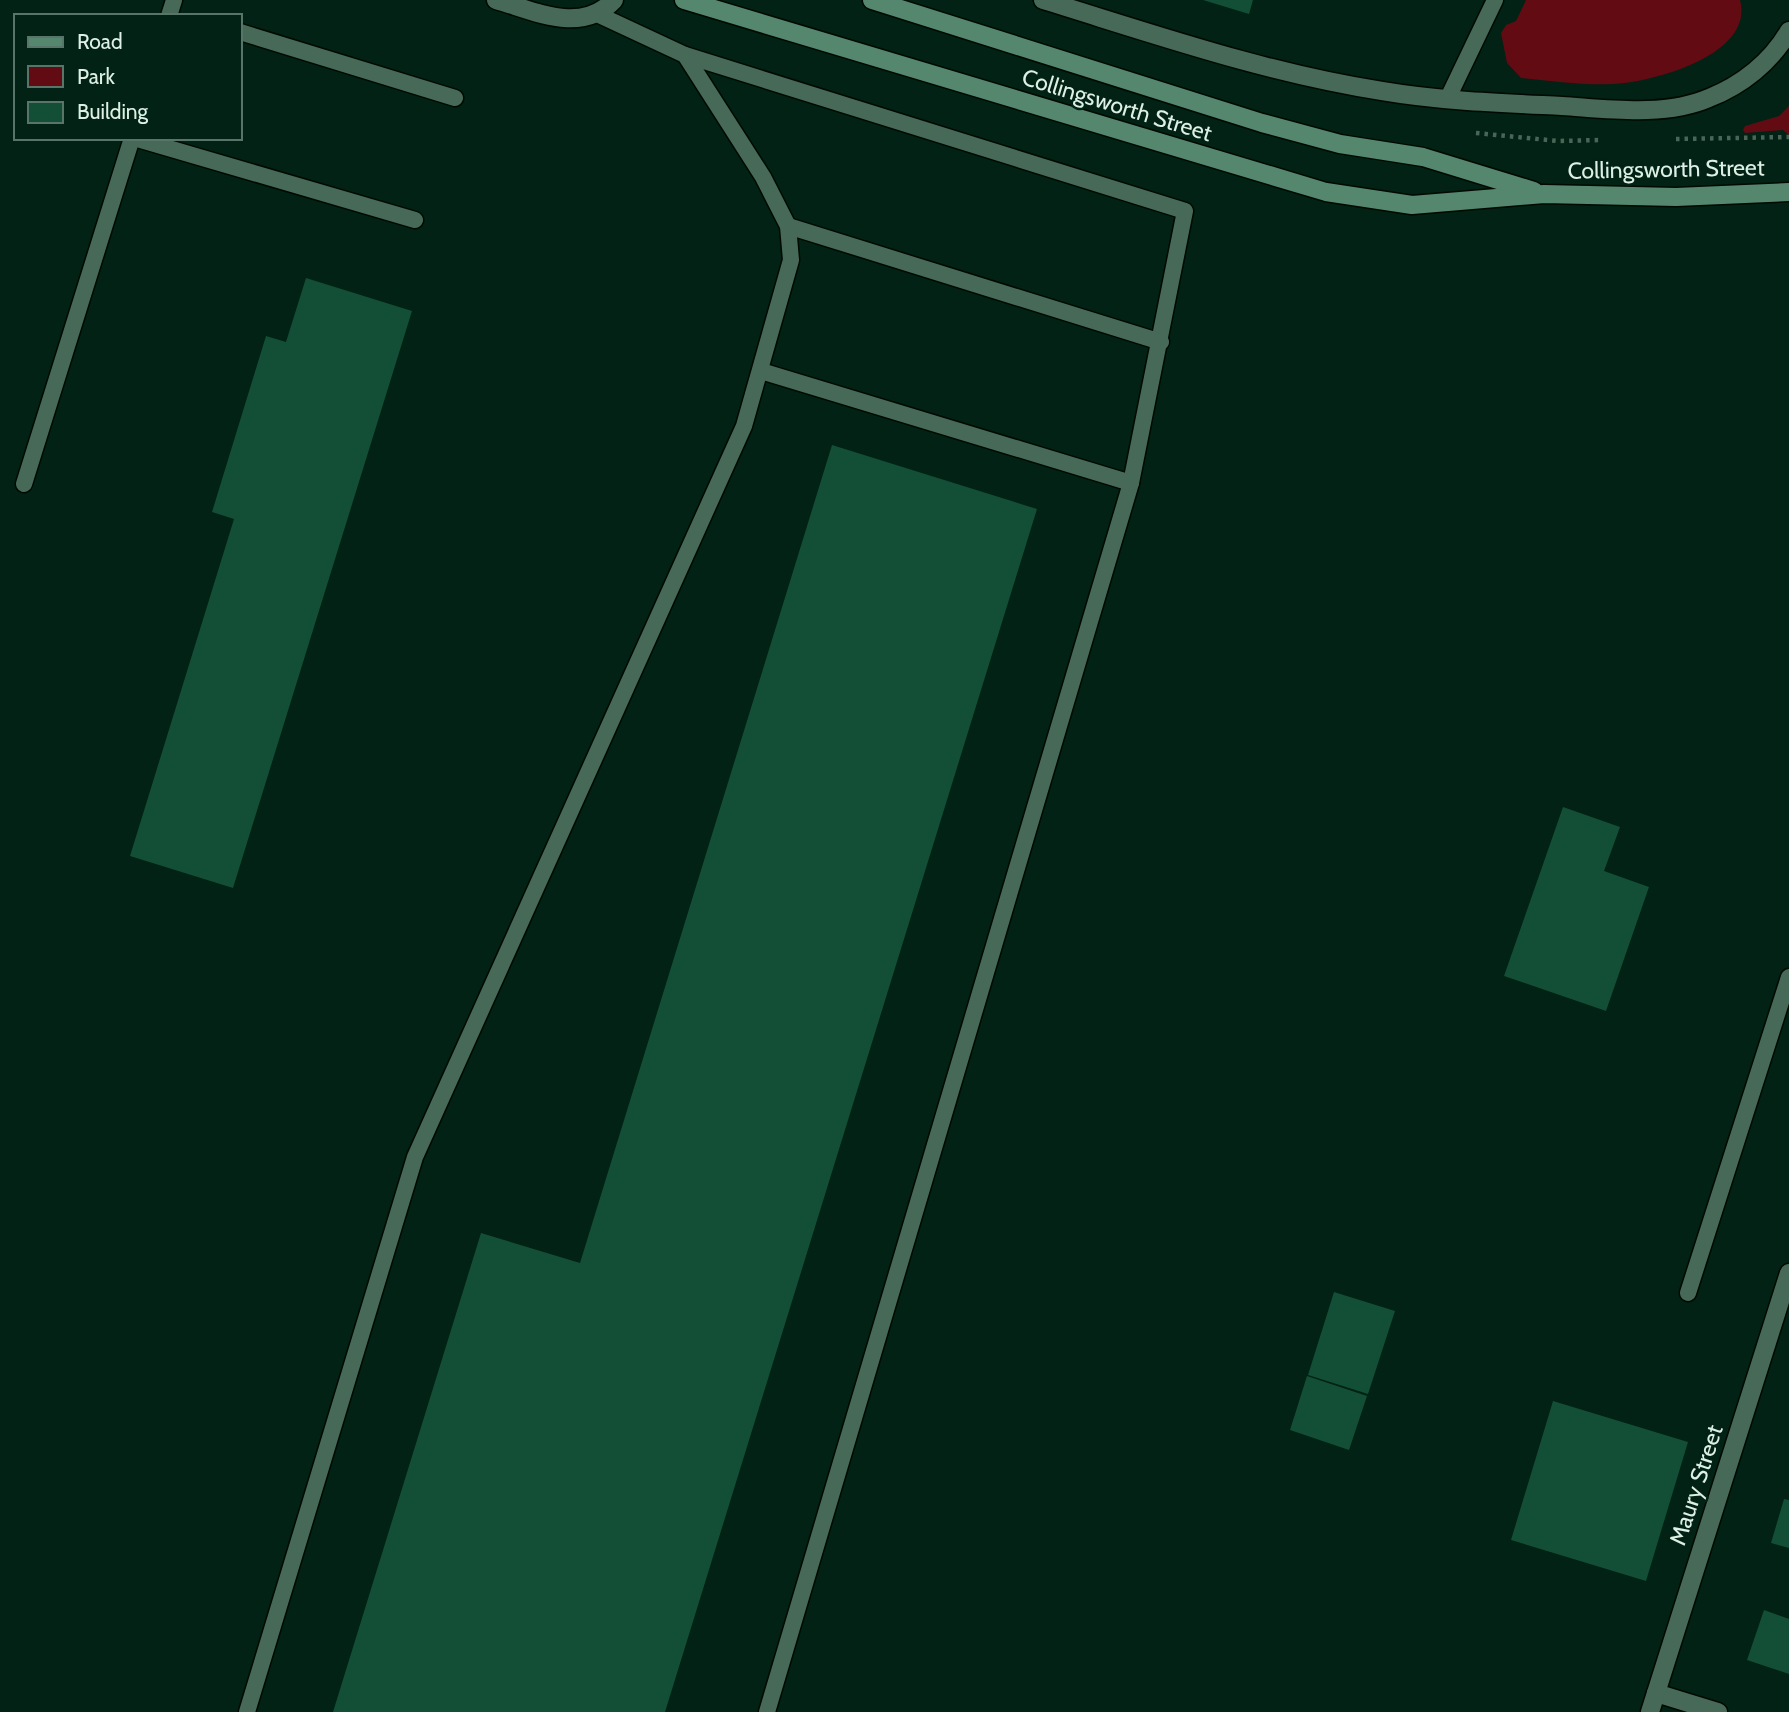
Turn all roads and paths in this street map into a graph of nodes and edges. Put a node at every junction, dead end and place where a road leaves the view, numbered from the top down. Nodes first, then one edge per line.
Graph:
1 (496, 0) edge
2 (614, 0) edge
3 (684, 0) edge
4 (872, 0) edge
5 (1043, 0) edge
6 (1495, 0) edge
7 (597, 14) junction
8 (1789, 31) edge
9 (242, 33) edge
10 (685, 55) junction
11 (455, 99) dead end
12 (1447, 100) junction
13 (132, 140) edge
14 (140, 140) edge
15 (1789, 192) edge
16 (1544, 194) junction
17 (415, 220) dead end
18 (788, 226) junction
19 (1161, 342) junction
20 (761, 371) junction
21 (1131, 483) junction
22 (24, 484) dead end
23 (1789, 977) edge
24 (1789, 1273) edge
25 (1688, 1293) dead end
26 (1656, 1693) junction
27 (247, 1712) edge
28 (767, 1712) edge
29 (1650, 1712) edge
30 (1718, 1712) edge

1 - 7 street
2 - 7 street
3 - 16 main road, Collingsworth Street
4 - 16 main road, Collingsworth Street
5 - 12 street
6 - 12 lane
7 - 10 lane
8 - 12 street
9 - 11 lane
10 - 18 lane
10 - 19 lane
13 - 22 lane
14 - 17 lane
15 - 16 main road, Collingsworth Street
18 - 19 lane
18 - 20 lane
19 - 21 lane
20 - 21 lane
20 - 27 lane
21 - 28 lane
23 - 25 lane
24 - 26 street, Maury Street
26 - 29 street, Maury Street
26 - 30 street

